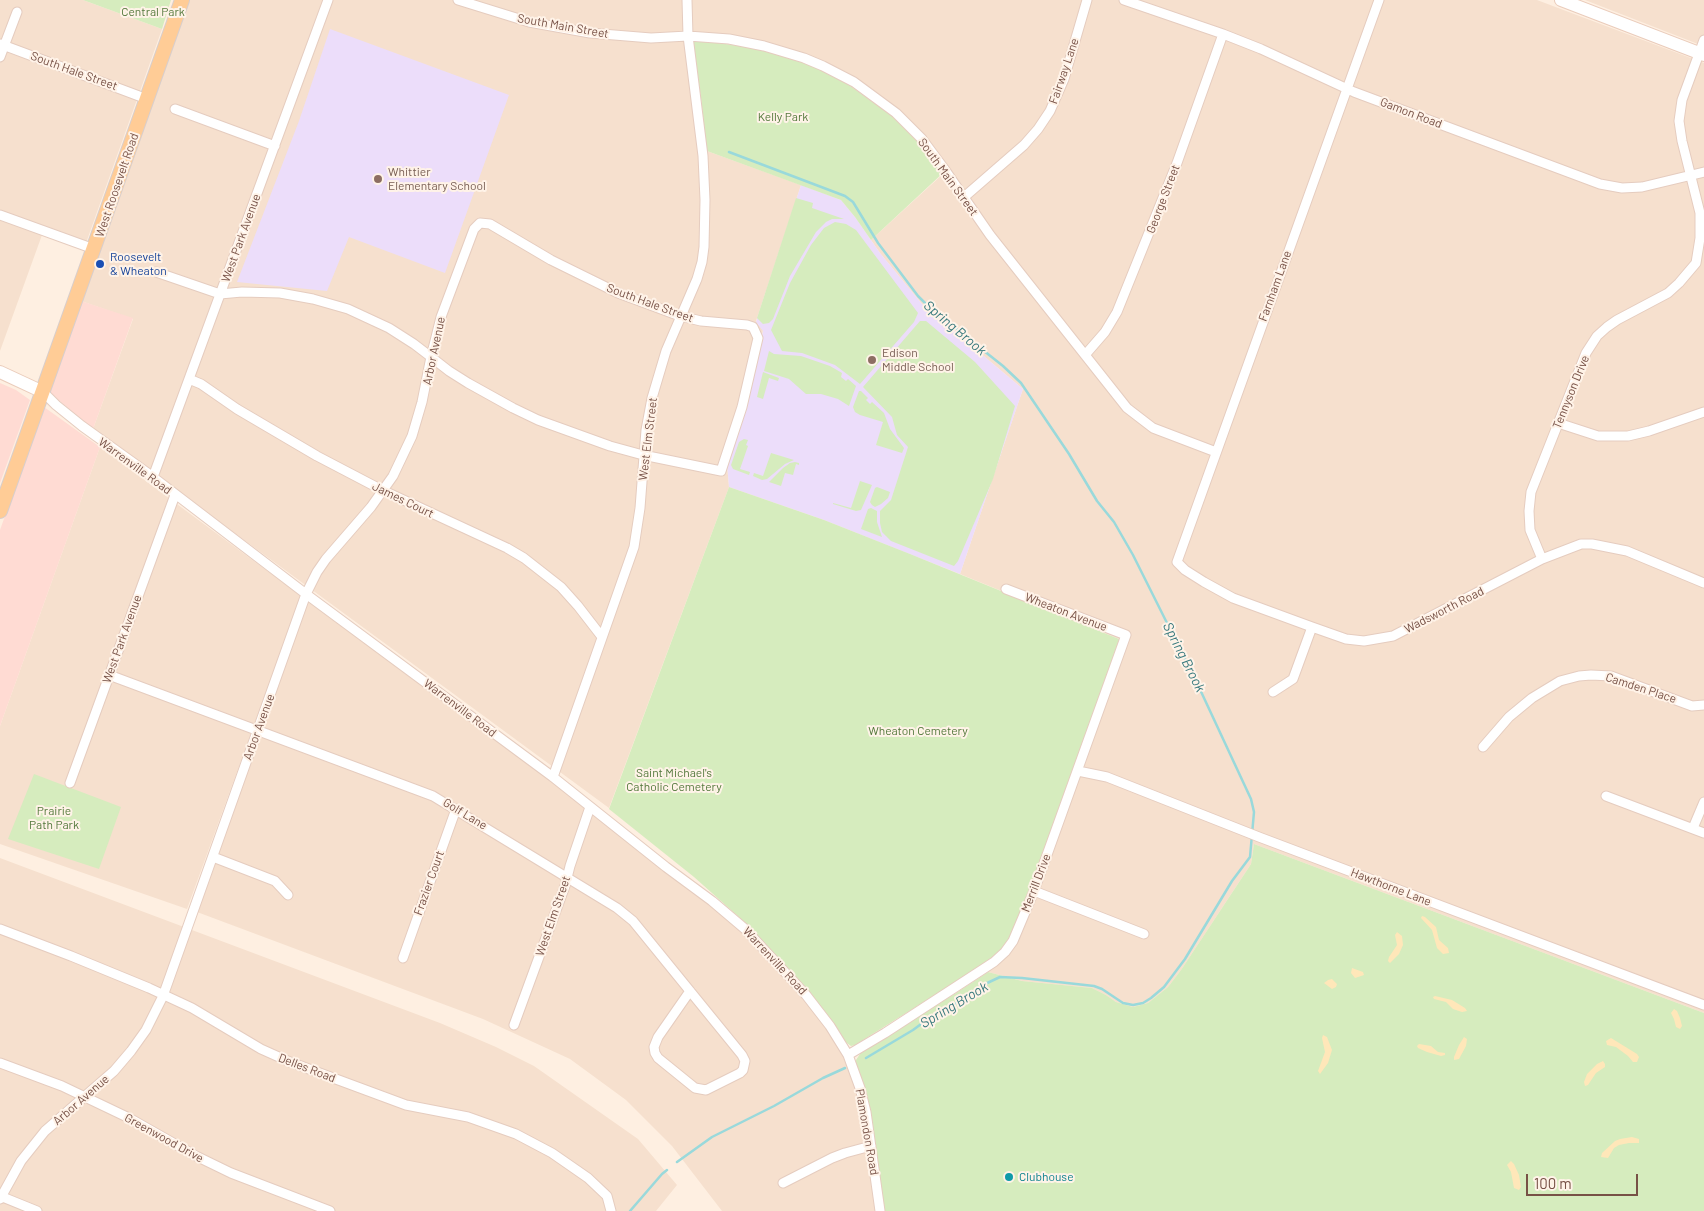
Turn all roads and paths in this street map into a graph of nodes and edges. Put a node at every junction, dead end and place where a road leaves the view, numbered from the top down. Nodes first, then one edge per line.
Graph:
1 (182, 0) edge
2 (328, 0) edge
3 (458, 0) edge
4 (687, 0) edge
5 (1087, 0) edge
6 (1124, 0) edge
7 (1379, 0) edge
8 (1561, 0) edge
9 (16, 12) dead end
10 (1223, 34) junction
11 (688, 36) junction
12 (1704, 40) edge
13 (2, 44) edge
14 (1702, 54) edge
15 (0, 57) edge
16 (1347, 88) junction
17 (147, 99) junction
18 (175, 109) dead end
19 (274, 146) junction
20 (1704, 172) edge
21 (1690, 175) junction
22 (963, 198) junction
23 (0, 214) edge
24 (474, 229) joint
25 (94, 249) junction
26 (1700, 265) edge
27 (156, 272) dead end
28 (220, 294) junction
29 (680, 316) junction
30 (1085, 355) junction
31 (431, 357) junction
32 (0, 372) edge
33 (190, 379) junction
34 (43, 392) junction
35 (1704, 412) edge
36 (1558, 423) junction
37 (1216, 452) junction
38 (643, 455) junction
39 (153, 477) junction
40 (382, 490) junction
41 (175, 495) junction
42 (0, 511) edge
43 (1542, 558) junction
44 (1185, 570) joint
45 (1704, 584) edge
46 (1006, 589) dead end
47 (306, 594) junction
48 (1312, 627) junction
49 (1126, 635) joint
50 (602, 637) junction
51 (109, 675) junction
52 (1273, 692) dead end
53 (1704, 705) edge
54 (258, 730) junction
55 (1483, 747) dead end
56 (1078, 771) junction
57 (553, 777) junction
58 (70, 783) dead end
59 (1606, 796) dead end
60 (1704, 802) edge
61 (590, 807) junction
62 (456, 809) junction
63 (1693, 828) junction
64 (1704, 832) edge
65 (213, 857) junction
66 (567, 876) junction
67 (1034, 891) junction
68 (288, 895) dead end
69 (0, 929) edge
70 (1144, 934) dead end
71 (403, 958) dead end
72 (690, 991) junction
73 (163, 996) junction
74 (1704, 1006) edge
75 (514, 1025) dead end
76 (848, 1055) junction
77 (0, 1063) edge
78 (84, 1098) junction
79 (871, 1146) junction
80 (783, 1183) dead end
81 (0, 1197) edge
82 (610, 1207) edge
83 (37, 1211) edge
84 (330, 1211) edge
85 (880, 1211) edge

1 - 17 main road, West Roosevelt Road
2 - 19 street, West Park Avenue
3 - 11 street, South Main Street
4 - 11 street, West Elm Street
5 - 22 street, Fairway Lane
6 - 10 street, Gamon Road
7 - 16 street, Farnham Lane
8 - 14 main road
9 - 13 street
10 - 16 street, Gamon Road
10 - 30 street, George Street
11 - 22 street, South Main Street
11 - 29 street, West Elm Street
12 - 14 street, Tennyson Drive
13 - 15 street
13 - 17 street, South Hale Street
14 - 21 street, Tennyson Drive
16 - 21 street, Gamon Road
16 - 37 street, Farnham Lane
17 - 25 main road, West Roosevelt Road
18 - 19 street
19 - 28 street, West Park Avenue
20 - 21 street, Gamon Road
21 - 26 street, Tennyson Drive
22 - 30 street, South Main Street
23 - 25 street
24 - 29 street, South Hale Street
24 - 31 street, Arbor Avenue
25 - 34 main road, West Roosevelt Road
26 - 36 street, Tennyson Drive
27 - 28 street
28 - 31 street
28 - 33 street, West Park Avenue
29 - 38 street, West Elm Street
29 - 38 street, South Hale Street
30 - 37 street, South Main Street
31 - 38 street
31 - 40 street, Arbor Avenue
32 - 34 main road
33 - 39 street, West Park Avenue
33 - 40 street, James Court
34 - 39 street, Warrenville Road
34 - 42 main road, West Roosevelt Road
35 - 36 street
36 - 43 street, Tennyson Drive
37 - 44 street, Farnham Lane
38 - 50 street, West Elm Street
39 - 41 street, Warrenville Road
40 - 47 street, Arbor Avenue
40 - 50 street, James Court
41 - 47 street, Warrenville Road
41 - 51 street, West Park Avenue
43 - 45 street, Wadsworth Road
43 - 48 street, Wadsworth Road
44 - 48 street, Wadsworth Road
46 - 49 street, Wheaton Avenue
47 - 54 street, Arbor Avenue
47 - 57 street, Warrenville Road
48 - 52 street
49 - 56 street, Merrill Drive
50 - 57 street, West Elm Street
51 - 54 street, Golf Lane
51 - 58 street, West Park Avenue
53 - 55 street, Camden Place
54 - 62 street, Golf Lane
54 - 65 street, Arbor Avenue
56 - 67 street, Merrill Drive
56 - 74 street, Hawthorne Lane
57 - 61 street, Warrenville Road
59 - 63 street
60 - 63 street
61 - 66 street, West Elm Street
61 - 76 street, Warrenville Road
62 - 66 street, Golf Lane
62 - 71 street, Frazier Court
63 - 64 street
65 - 68 street
65 - 73 street, Arbor Avenue
66 - 72 street, Golf Lane
66 - 75 street, West Elm Street
67 - 70 street
67 - 76 street, Merrill Drive
69 - 73 street, Delles Road
72 - 72 street, Golf Lane
73 - 78 street, Arbor Avenue
73 - 82 street, Delles Road
76 - 79 street, Plamondon Road
77 - 78 street, Greenwood Drive
78 - 81 street, Arbor Avenue
78 - 84 street, Greenwood Drive
79 - 80 street
79 - 85 street, Plamondon Road
81 - 83 street

